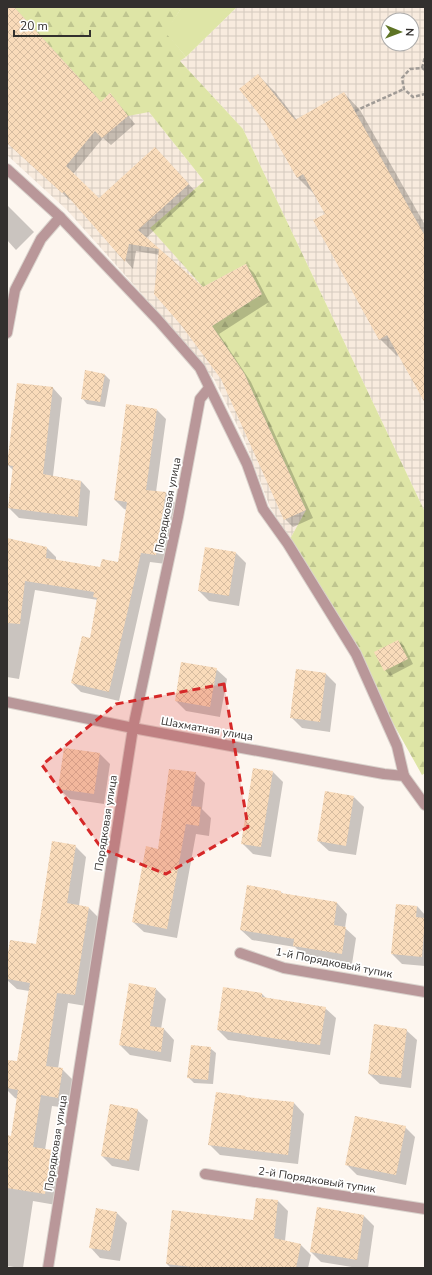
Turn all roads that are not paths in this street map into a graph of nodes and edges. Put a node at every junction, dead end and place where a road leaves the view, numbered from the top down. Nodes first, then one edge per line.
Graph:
1 (7, 169) edge
2 (60, 217) junction
3 (7, 333) edge
4 (209, 388) junction
5 (7, 702) edge
6 (133, 728) junction
7 (404, 776) junction
8 (425, 805) edge
9 (240, 953) dead end
10 (425, 992) edge
11 (205, 1174) dead end
12 (425, 1209) edge
13 (48, 1268) edge

1 - 2 street
2 - 3 street
2 - 4 street
4 - 6 street, Порядковая улица
4 - 7 street
5 - 6 street, Шахматная улица
6 - 7 street, Шахматная улица
6 - 13 street, Порядковая улица
7 - 8 street
9 - 10 street, 1-й Порядковый тупик
11 - 12 street, 2-й Порядковый тупик

